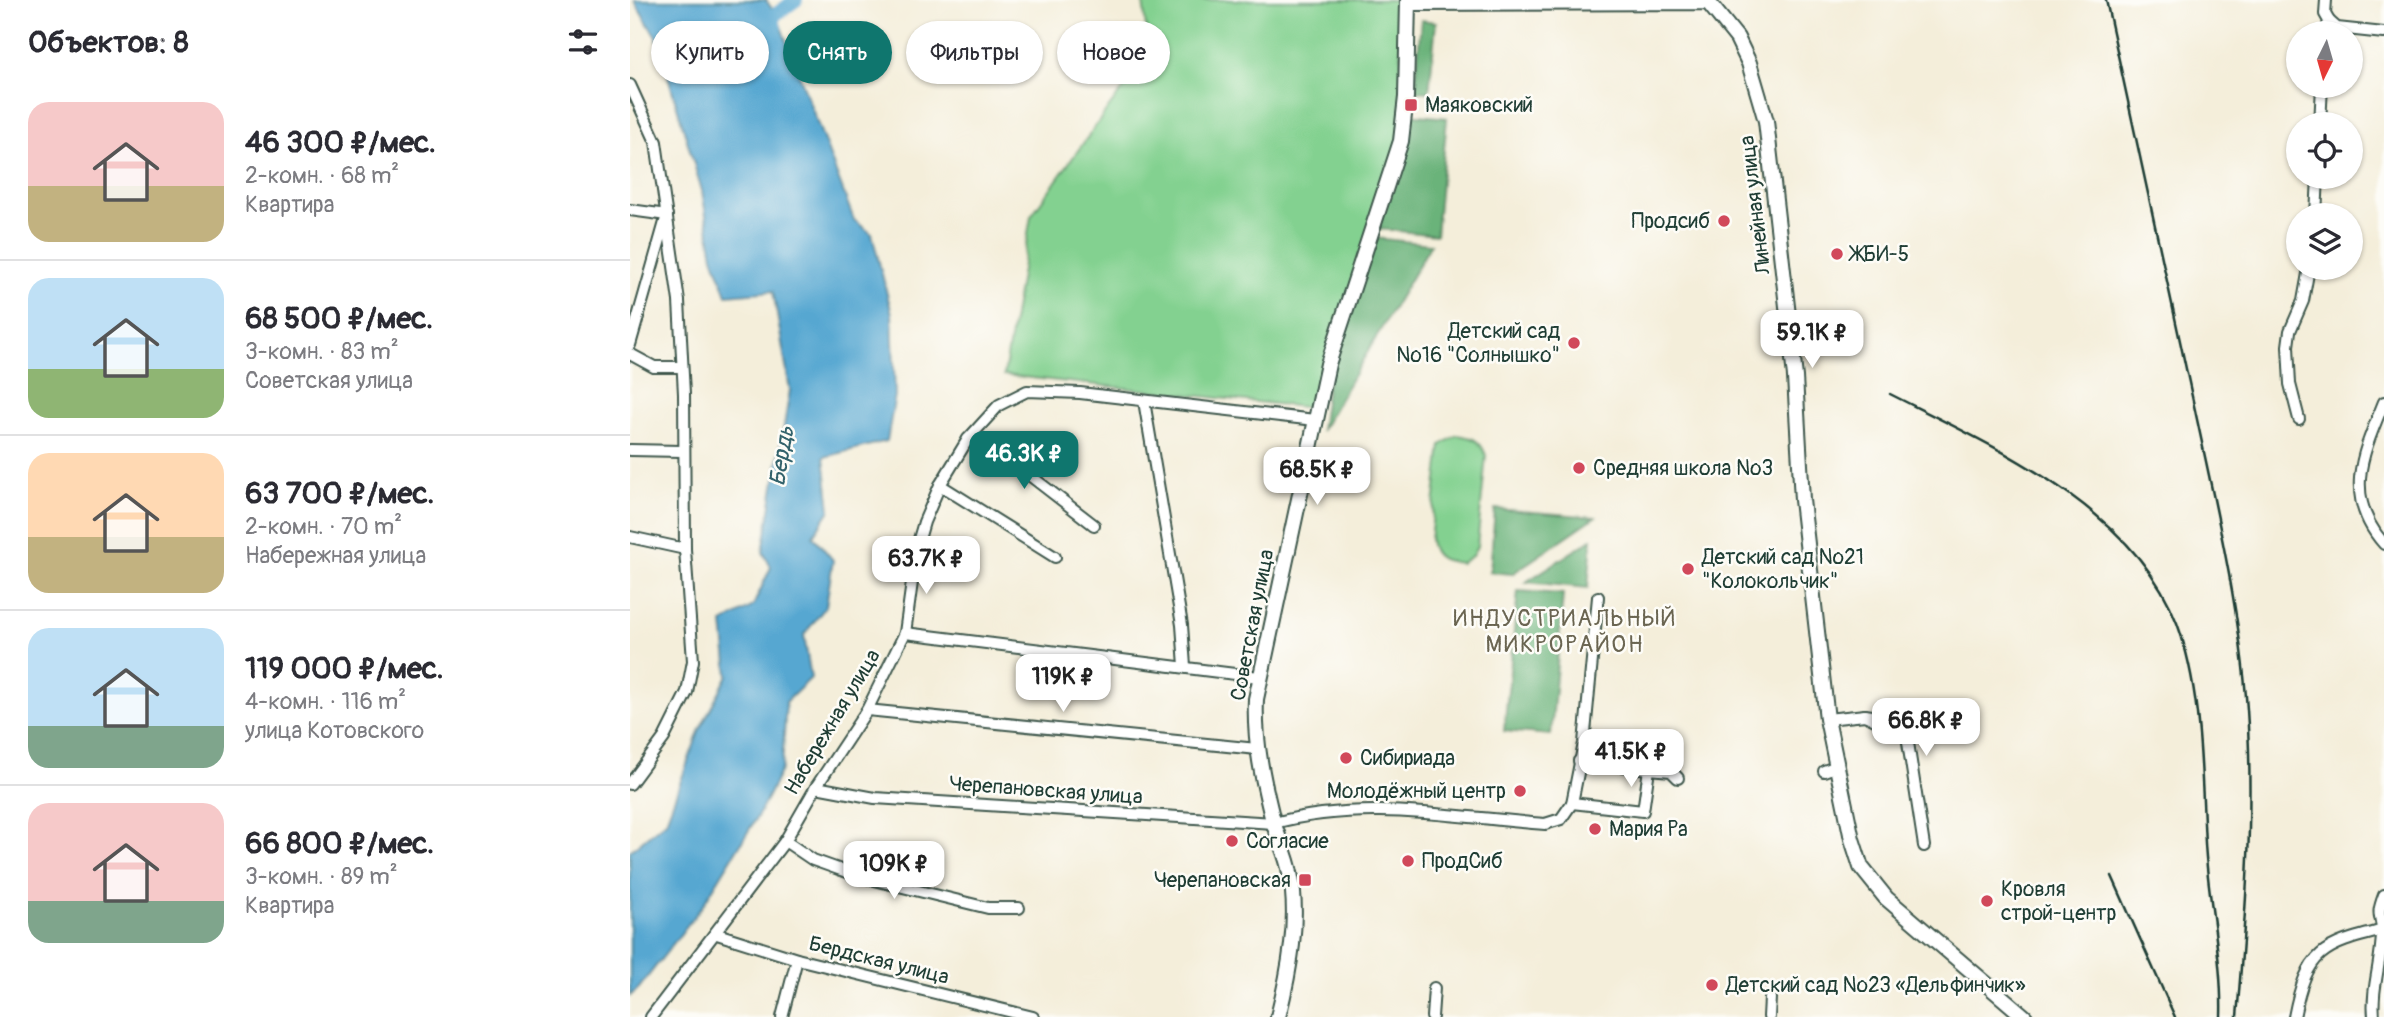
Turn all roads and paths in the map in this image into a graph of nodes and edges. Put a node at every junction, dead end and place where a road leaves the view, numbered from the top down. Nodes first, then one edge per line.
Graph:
1 (2326, 0) edge
2 (1708, 1) edge
3 (1409, 2) edge
4 (2329, 21) edge
5 (2363, 31) edge
6 (2384, 33) edge
7 (631, 88) edge
8 (630, 210) edge
9 (667, 215) junction
10 (2307, 280) edge
11 (630, 345) edge
12 (630, 354) edge
13 (682, 367) junction
14 (1144, 401) junction
15 (2384, 402) edge
16 (2299, 419) dead end
17 (1315, 420) junction
18 (968, 439) junction
19 (630, 450) edge
20 (682, 451) junction
21 (940, 485) junction
22 (1094, 525) dead end
23 (630, 537) edge
24 (2384, 544) edge
25 (685, 549) junction
26 (1055, 557) dead end
27 (1598, 597) dead end
28 (905, 633) junction
29 (1185, 666) junction
30 (1259, 677) junction
31 (867, 710) junction
32 (1865, 715) junction
33 (1827, 719) junction
34 (1917, 722) dead end
35 (1257, 749) junction
36 (1579, 761) junction
37 (1649, 769) junction
38 (1678, 778) dead end
39 (630, 784) edge
40 (816, 787) junction
41 (1572, 803) junction
42 (1274, 823) junction
43 (785, 841) junction
44 (1924, 846) dead end
45 (2384, 895) edge
46 (1019, 908) dead end
47 (2383, 931) edge
48 (717, 934) junction
49 (797, 959) junction
50 (1434, 988) dead end
51 (1770, 998) dead end
52 (652, 1017) edge
53 (782, 1017) edge
54 (1033, 1017) edge
55 (1278, 1017) edge
56 (1432, 1017) edge
57 (1769, 1017) edge
58 (2025, 1017) edge
59 (2294, 1017) edge
60 (2374, 1017) edge

1 - 4 street
2 - 3 main road, Линейная улица
2 - 33 main road, Линейная улица
3 - 17 main road, Советская улица
5 - 6 street
7 - 9 street
8 - 9 street
9 - 11 street
9 - 13 street
10 - 16 street
12 - 13 street
13 - 20 street
14 - 17 street, Набережная улица
14 - 18 street, Набережная улица
14 - 29 street
15 - 24 street
17 - 30 main road, Советская улица
18 - 21 street, Набережная улица
18 - 22 street
19 - 20 street
20 - 25 street
21 - 26 street
21 - 28 street, Набережная улица
23 - 25 street
25 - 39 street
27 - 36 street
28 - 29 street
28 - 31 street, Набережная улица
29 - 30 street
30 - 35 main road, Советская улица
31 - 35 street
31 - 40 street, Набережная улица
32 - 33 street
32 - 34 street
32 - 44 street
33 - 58 main road, Линейная улица
35 - 42 main road, Советская улица
36 - 37 street
36 - 41 street
37 - 38 street
37 - 41 street
40 - 42 street, Черепановская улица
40 - 43 street, Набережная улица
41 - 42 street, Черепановская улица
42 - 55 main road, Советская улица
43 - 46 street
43 - 48 street, Набережная улица
45 - 47 street
47 - 59 street
47 - 60 street
48 - 49 street, Бердская улица
48 - 52 street, Набережная улица
49 - 53 street
49 - 54 street, Бердская улица
50 - 56 street
51 - 57 street

